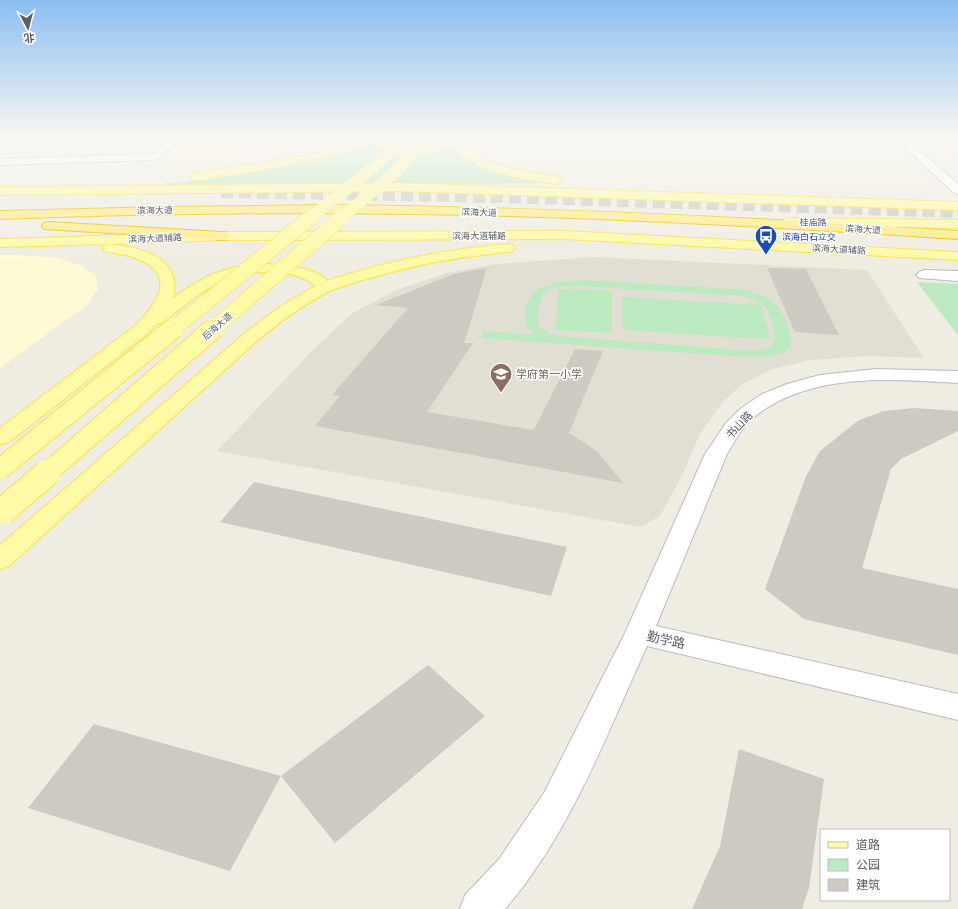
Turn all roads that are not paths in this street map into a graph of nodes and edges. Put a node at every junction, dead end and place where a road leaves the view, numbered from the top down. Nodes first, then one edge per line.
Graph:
1 (190, 177) edge
2 (360, 177) edge
3 (389, 177) edge
4 (539, 177) edge
5 (943, 177) edge
6 (598, 184) junction
7 (399, 187) junction
8 (85, 189) junction
9 (806, 189) dead end
10 (0, 191) edge
11 (958, 191) edge
12 (942, 192) dead end
13 (958, 206) edge
14 (0, 215) edge
15 (0, 222) edge
16 (740, 222) junction
17 (958, 224) edge
18 (958, 235) edge
19 (223, 236) junction
20 (658, 239) junction
21 (57, 241) junction
22 (0, 243) edge
23 (958, 256) edge
24 (924, 274) dead end
25 (958, 276) edge
26 (324, 288) junction
27 (142, 330) junction
28 (958, 377) edge
29 (0, 438) edge
30 (0, 469) edge
31 (1, 512) edge
32 (0, 560) edge
33 (639, 633) junction
34 (958, 708) edge
35 (479, 909) edge

1 - 8 main road
2 - 30 main road, bridge
3 - 31 main road, 后海大道, bridge
4 - 6 main road
5 - 11 street
6 - 7 main road
6 - 9 main road
7 - 8 main road, 滨海大道
7 - 13 main road, 滨海大道
8 - 10 main road, 滨海大道
11 - 12 main road
14 - 16 highway, 滨海大道
15 - 19 highway
16 - 17 main road, 桂庙路
16 - 18 highway, 滨海大道
19 - 20 main road, 滨海大道辅路
19 - 21 main road, 滨海大道辅路
20 - 23 main road, 滨海大道辅路
20 - 26 main road
21 - 22 main road, 滨海大道辅路
21 - 27 main road
24 - 25 street
26 - 27 main road
26 - 32 main road
27 - 29 main road
28 - 33 street, 书山路
33 - 34 street, 勤学路
33 - 35 street, 勤学路

